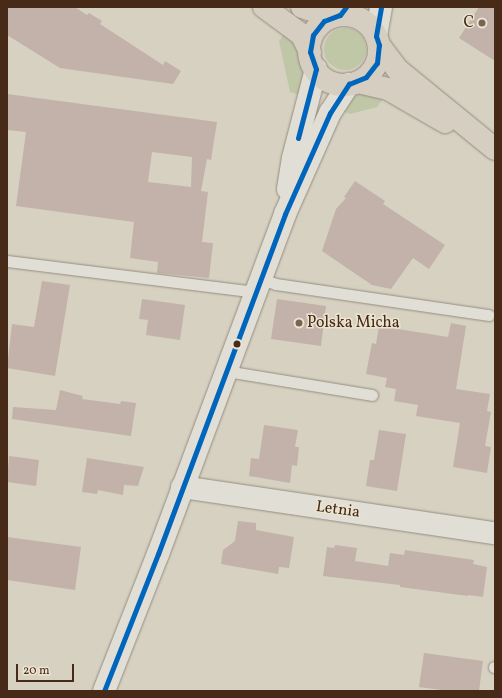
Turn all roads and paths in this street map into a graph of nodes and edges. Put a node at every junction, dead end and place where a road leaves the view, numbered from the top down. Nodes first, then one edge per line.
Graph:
1 (264, 7) edge
2 (302, 7) edge
3 (381, 7) edge
4 (339, 13) edge
5 (378, 40) junction
6 (313, 60) junction
7 (354, 83) junction
8 (495, 150) edge
9 (284, 214) junction
10 (7, 261) edge
11 (258, 285) junction
12 (489, 315) dead end
13 (226, 371) junction
14 (372, 395) dead end
15 (182, 487) junction
16 (495, 533) edge
17 (104, 691) edge

1 - 6 main road
2 - 4 main road
3 - 5 street
4 - 5 main road
4 - 6 main road
5 - 7 main road
5 - 8 main road
6 - 7 main road
6 - 9 street
7 - 8 main road
7 - 9 street
9 - 11 street
10 - 11 lane
11 - 12 lane
11 - 13 street
13 - 14 lane
13 - 15 street
15 - 16 street, Letnia
15 - 17 street

